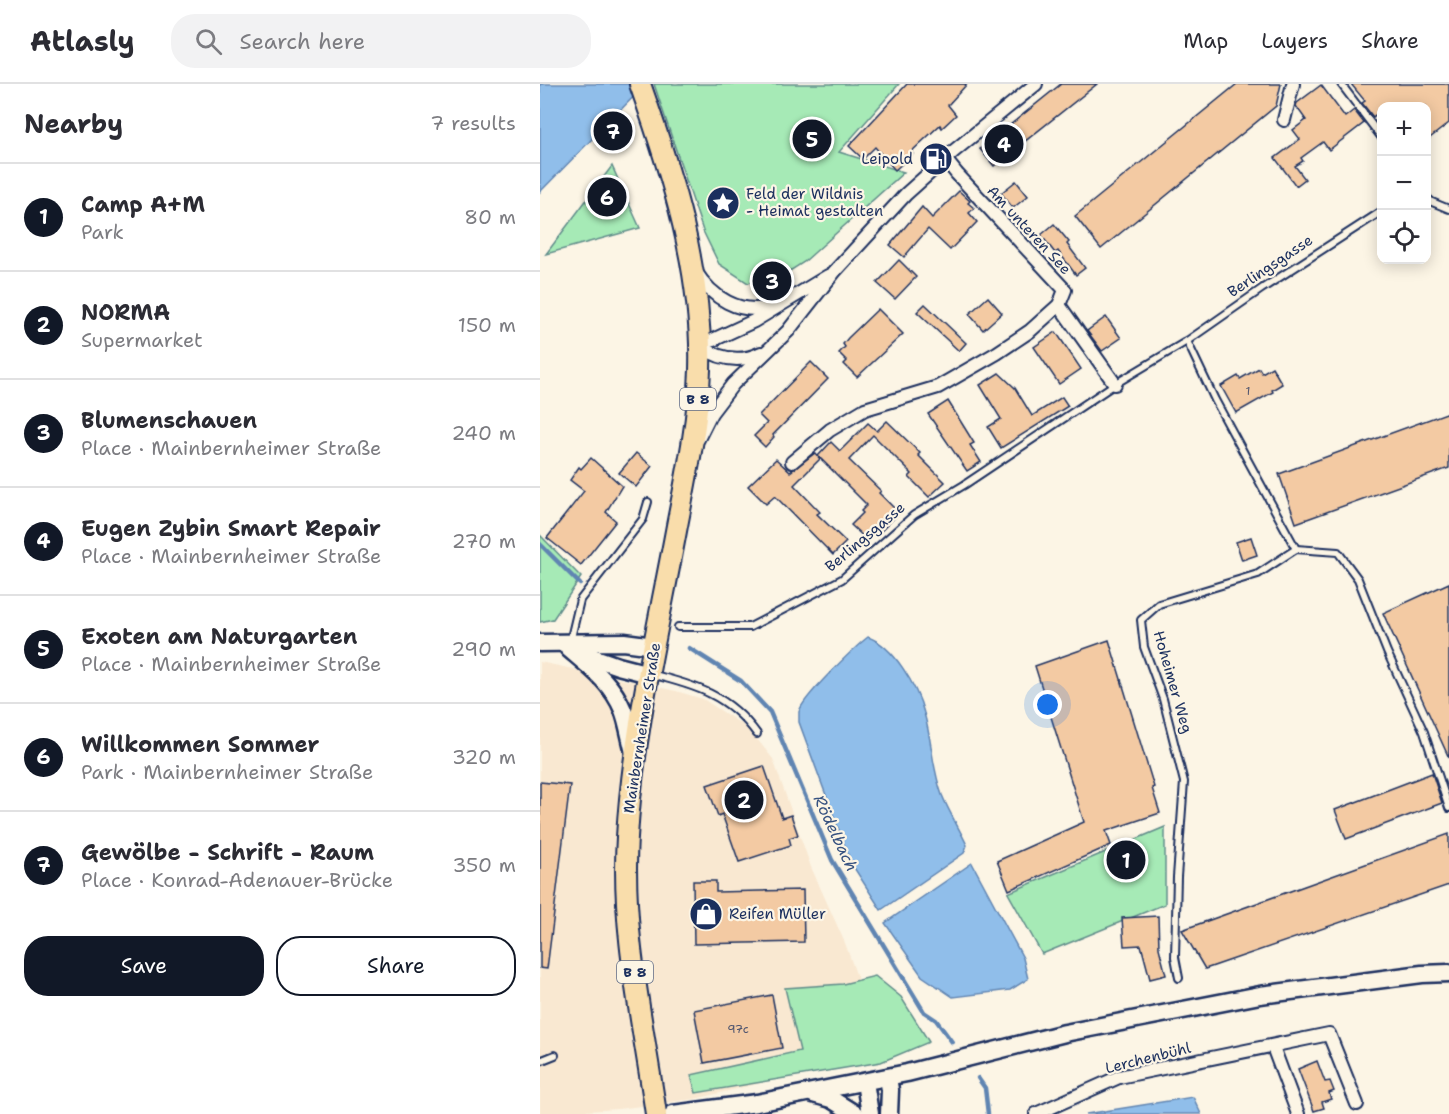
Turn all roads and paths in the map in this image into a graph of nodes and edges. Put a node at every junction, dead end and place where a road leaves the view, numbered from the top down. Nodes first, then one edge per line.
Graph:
1 (639, 84) edge
2 (1036, 84) edge
3 (1293, 84) edge
4 (1341, 84) edge
5 (1284, 120) dead end
6 (1377, 131) edge
7 (945, 159) junction
8 (1431, 201) edge
9 (1449, 209) edge
10 (1377, 214) edge
11 (691, 262) junction
12 (835, 272) junction
13 (778, 305) junction
14 (1059, 305) junction
15 (1187, 341) junction
16 (700, 346) junction
17 (767, 350) junction
18 (1115, 384) junction
19 (692, 452) junction
20 (792, 462) dead end
21 (648, 502) dead end
22 (1296, 549) junction
23 (678, 627) dead end
24 (546, 643) edge
25 (570, 646) junction
26 (654, 646) junction
27 (649, 674) junction
28 (757, 734) dead end
29 (635, 755) junction
30 (1449, 808) edge
31 (1449, 973) edge
32 (1179, 978) dead end
33 (1273, 1047) junction
34 (555, 1055) dead end
35 (540, 1061) edge
36 (888, 1077) junction
37 (865, 1082) junction
38 (810, 1093) junction
39 (1357, 1104) dead end
40 (656, 1114) edge
41 (673, 1114) edge
42 (855, 1114) edge
43 (870, 1114) edge
44 (889, 1114) edge
45 (1036, 1114) edge
46 (1298, 1114) edge

1 - 11 main road, Mainbernheimer Straße / B 8
2 - 7 street, Mainbernheimer Straße
3 - 5 street
4 - 6 lane
7 - 12 street, Mainbernheimer Straße
7 - 14 street, Am unteren See
8 - 9 lane
10 - 15 lane, Berlingsgasse
11 - 13 street, Mainbernheimer Straße
11 - 16 main road, Mainbernheimer Straße / B 8
12 - 13 street, Mainbernheimer Straße
12 - 17 street, Mainbernheimer Straße
13 - 16 street, Mainbernheimer Straße
14 - 18 street
14 - 20 street
15 - 18 lane, Berlingsgasse
15 - 22 lane
16 - 17 street, Mainbernheimer Straße
16 - 19 main road, Mainbernheimer Straße / B 8
17 - 19 street, Mainbernheimer Straße
18 - 23 lane, Berlingsgasse
19 - 26 main road, Mainbernheimer Straße / B 8
21 - 25 lane
22 - 30 lane
22 - 32 lane, Hoheimer Weg
24 - 25 main road
25 - 26 main road
25 - 27 main road
25 - 29 main road
26 - 27 main road, Mainbernheimer Straße / B 8
27 - 28 lane
27 - 29 main road, Mainbernheimer Straße / B 8
29 - 40 main road, Mainbernheimer Straße / B 8
31 - 36 main road
33 - 39 street, Lerchenbühl
33 - 45 street, Lerchenbühl
33 - 46 street
34 - 35 lane
36 - 37 main road
36 - 44 main road
37 - 38 main road
37 - 43 main road
38 - 41 main road
38 - 42 main road

